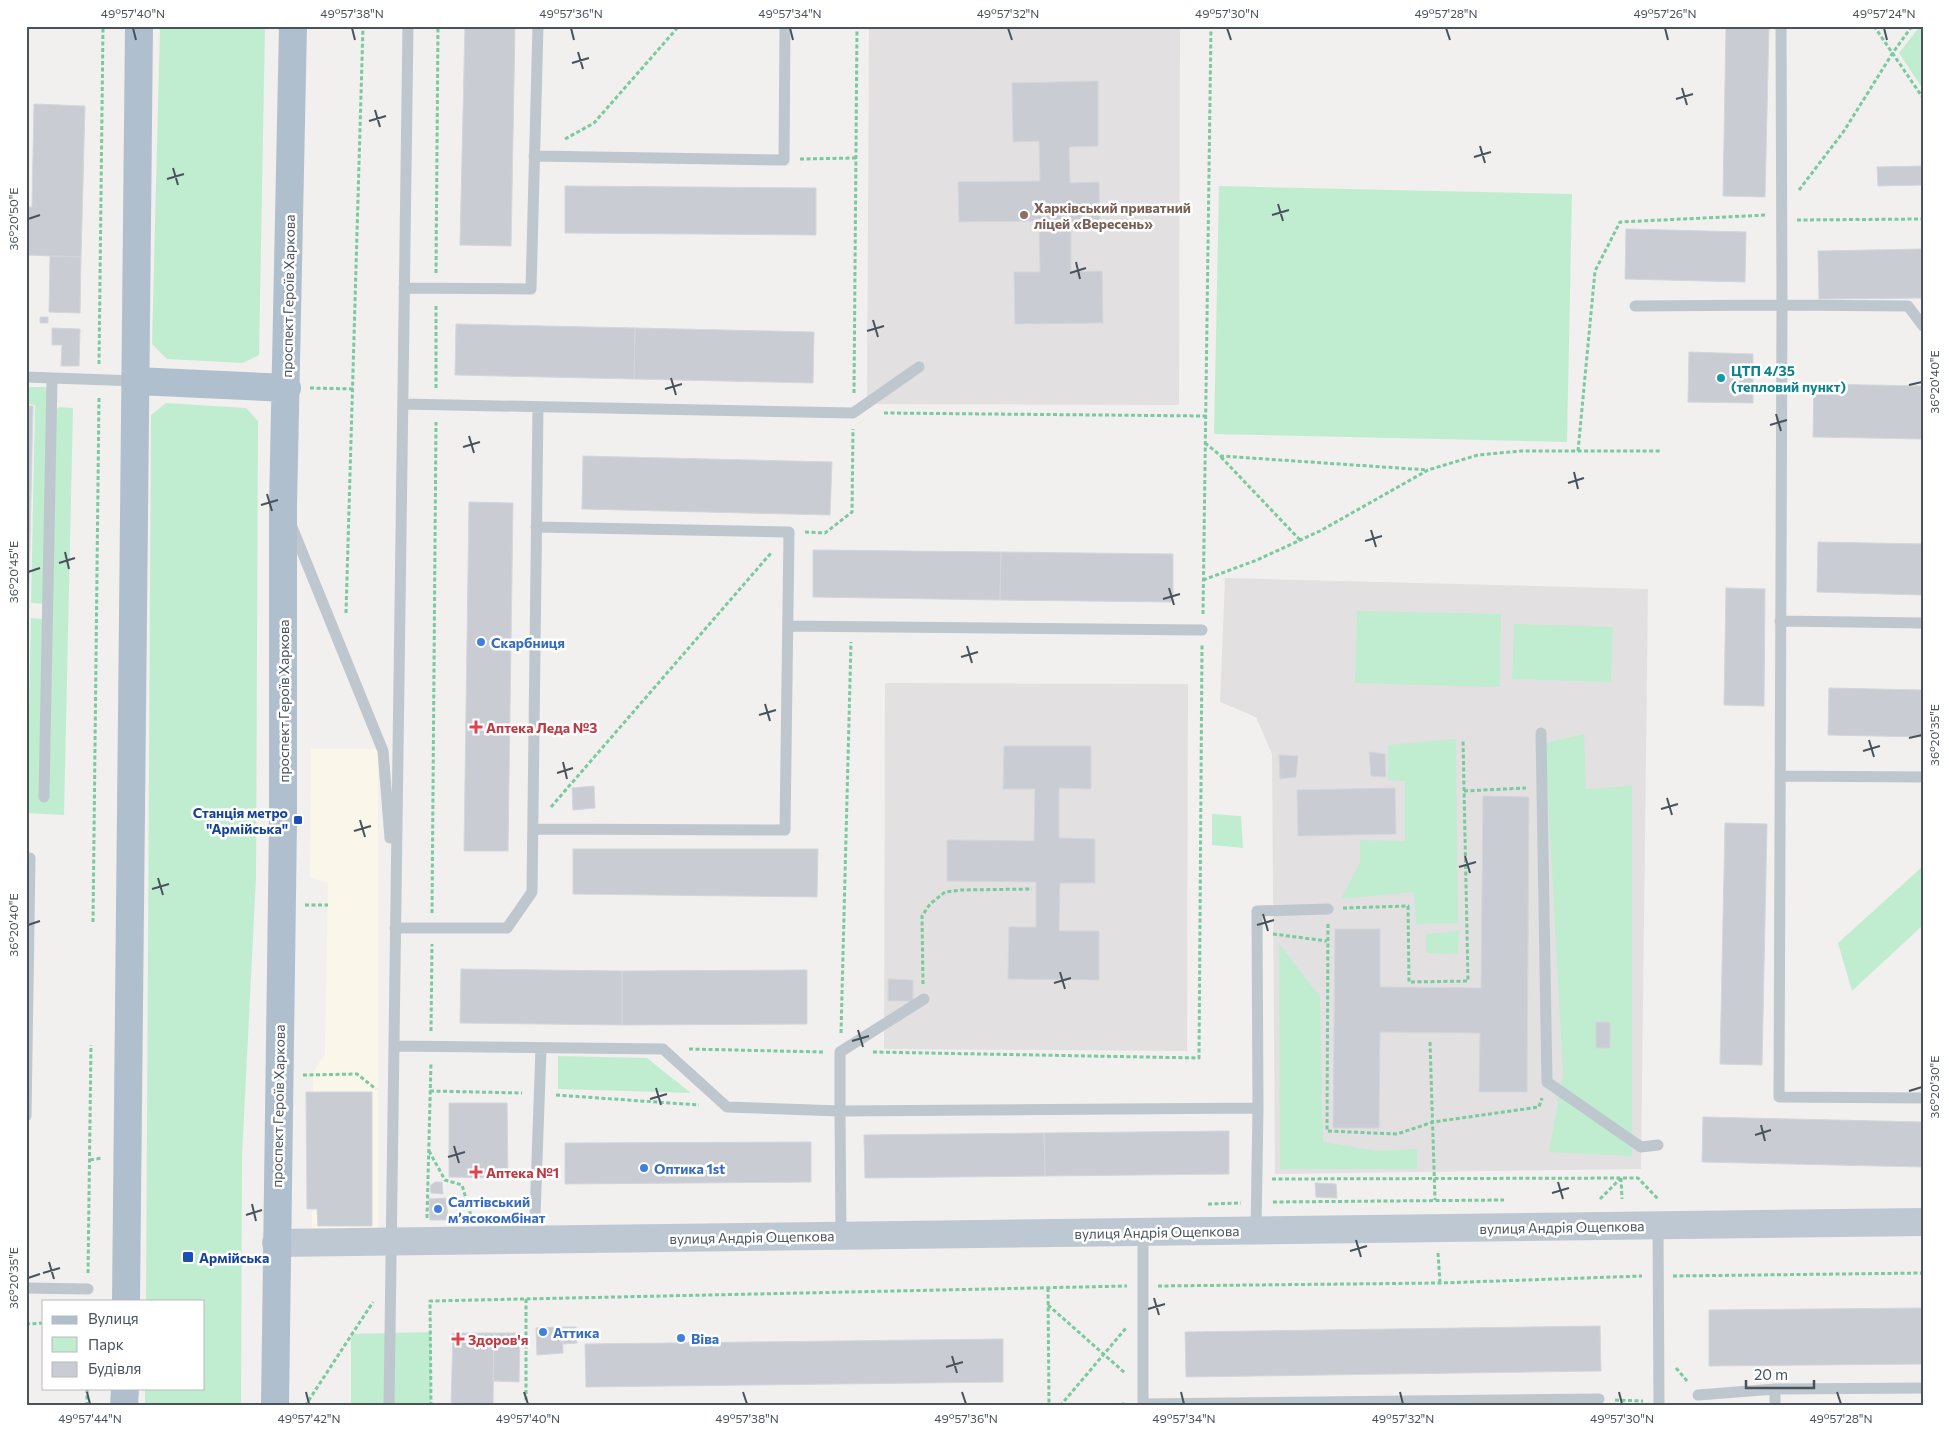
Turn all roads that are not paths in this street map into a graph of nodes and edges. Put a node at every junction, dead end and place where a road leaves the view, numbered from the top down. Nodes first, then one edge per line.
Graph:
1 (139, 26) edge
2 (293, 26) edge
3 (408, 26) edge
4 (538, 26) edge
5 (785, 26) edge
6 (1781, 26) edge
7 (534, 156) junction
8 (404, 288) junction
9 (1782, 305) junction
10 (1635, 306) dead end
11 (1923, 326) edge
12 (919, 368) dead end
13 (26, 377) edge
14 (52, 378) junction
15 (136, 381) junction
16 (287, 388) junction
17 (403, 404) junction
18 (538, 407) junction
19 (283, 507) junction
20 (536, 527) junction
21 (1780, 622) junction
22 (1923, 623) edge
23 (788, 626) junction
24 (1202, 630) road end
25 (1541, 733) dead end
26 (1780, 776) junction
27 (1923, 777) edge
28 (44, 797) dead end
29 (533, 829) junction
30 (26, 858) edge
31 (396, 907) junction
32 (1328, 909) road end
33 (396, 928) junction
34 (924, 999) road end
35 (394, 1046) junction
36 (541, 1048) junction
37 (1923, 1098) edge
38 (1258, 1108) junction
39 (840, 1111) junction
40 (26, 1116) edge
41 (1658, 1144) dead end
42 (1658, 1212) junction
43 (534, 1216) dead end
44 (1923, 1222) edge
45 (1256, 1230) junction
46 (1142, 1232) junction
47 (841, 1236) junction
48 (391, 1241) junction
49 (276, 1243) junction
50 (26, 1288) edge
51 (88, 1289) road end
52 (126, 1300) edge
53 (1923, 1388) edge
54 (1775, 1389) junction
55 (125, 1390) edge
56 (1698, 1395) road end
57 (1599, 1399) road end
58 (1389, 1403) edge
59 (1659, 1404) edge
60 (124, 1406) edge
61 (275, 1406) edge
62 (389, 1406) edge
63 (1774, 1406) edge

1 - 15 main road
2 - 16 main road, проспект Героїв Харкова
3 - 8 lane
4 - 7 lane
5 - 7 lane
6 - 9 lane
7 - 8 lane
8 - 17 lane
9 - 10 lane
9 - 11 lane
9 - 21 lane
12 - 18 lane
13 - 14 lane
14 - 15 lane
14 - 28 lane
15 - 16 main road
15 - 52 main road
16 - 19 main road, проспект Героїв Харкова
17 - 18 lane
17 - 31 lane
18 - 20 lane
19 - 31 lane
19 - 49 main road, проспект Героїв Харкова
20 - 23 lane
20 - 29 lane
21 - 22 lane
21 - 26 lane
23 - 24 lane
23 - 29 lane
25 - 41 lane
26 - 27 lane
26 - 37 lane
29 - 33 lane
30 - 40 lane
31 - 33 lane
32 - 38 lane
33 - 35 lane
34 - 39 lane
35 - 36 lane
35 - 48 lane
36 - 39 lane
36 - 43 lane
38 - 39 lane
38 - 45 lane
39 - 47 lane
42 - 44 street, вулиця Андрія Ощепкова
42 - 45 street, вулиця Андрія Ощепкова
42 - 59 lane
45 - 46 street, вулиця Андрія Ощепкова
46 - 47 street, вулиця Андрія Ощепкова
46 - 58 lane
47 - 48 street, вулиця Андрія Ощепкова
48 - 49 street, вулиця Андрія Ощепкова
48 - 62 lane
49 - 61 main road, проспект Героїв Харкова
50 - 51 lane
53 - 54 lane
54 - 56 lane
54 - 63 lane
55 - 60 main road
57 - 58 lane

